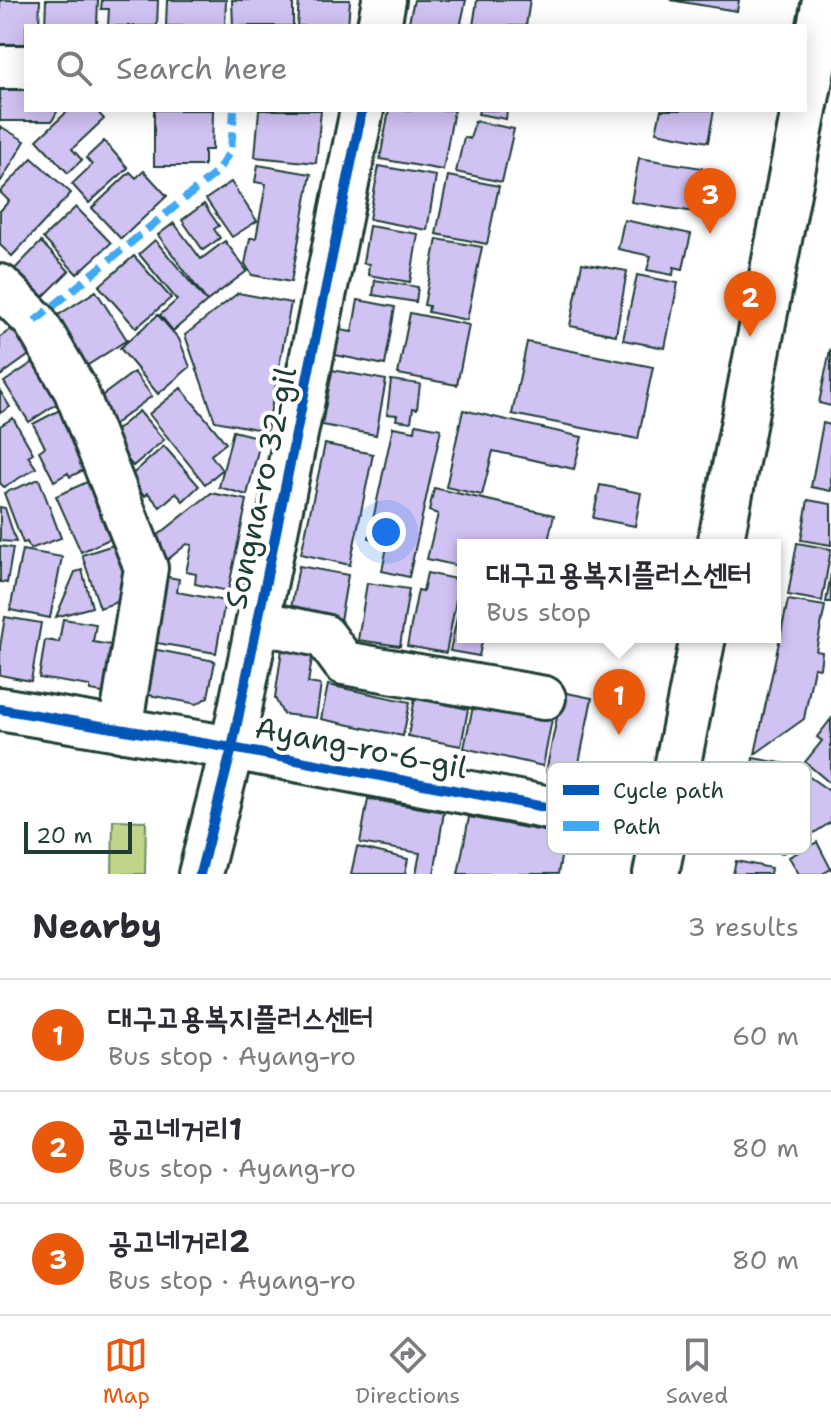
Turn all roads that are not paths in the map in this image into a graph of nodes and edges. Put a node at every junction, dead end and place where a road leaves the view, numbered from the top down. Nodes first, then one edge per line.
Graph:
1 (384, 0) edge
2 (825, 20) edge
3 (379, 24) edge
4 (0, 67) edge
5 (24, 67) edge
6 (807, 99) edge
7 (362, 112) edge
8 (804, 112) edge
9 (0, 286) edge
10 (721, 539) edge
11 (258, 622) junction
12 (702, 643) edge
13 (544, 698) dead end
14 (0, 709) edge
15 (120, 730) junction
16 (232, 748) junction
17 (679, 762) edge
18 (547, 808) edge
19 (661, 854) edge
20 (200, 874) edge
21 (656, 874) edge

1 - 3 street
2 - 6 main road
4 - 5 street
7 - 11 street, Songna-ro 32-gil
8 - 10 main road
9 - 15 street
11 - 13 street
11 - 16 street, Songna-ro 32-gil
12 - 17 main road
14 - 15 street, Ayang-ro 6-gil
15 - 16 street, Ayang-ro 6-gil
16 - 18 street, Ayang-ro 6-gil
16 - 20 street, Songna-ro 32-gil
19 - 21 main road

